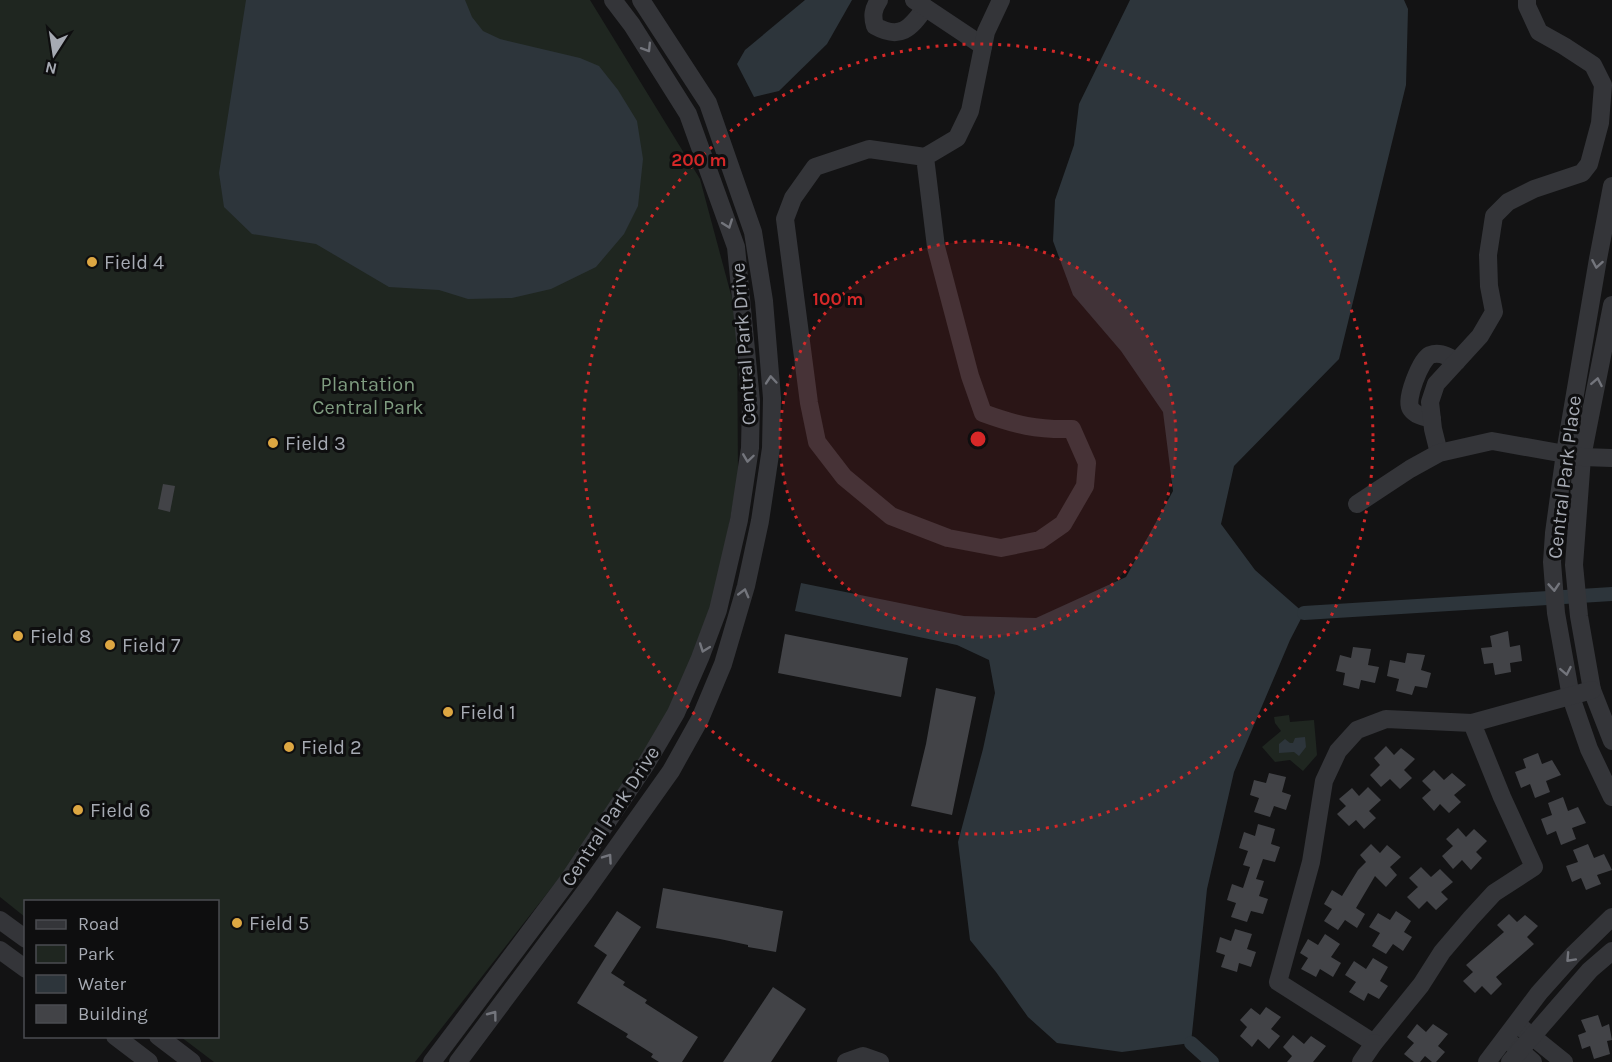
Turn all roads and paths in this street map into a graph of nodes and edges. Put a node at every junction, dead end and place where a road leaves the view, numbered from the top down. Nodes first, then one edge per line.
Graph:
1 (613, 0) edge
2 (641, 0) edge
3 (879, 0) edge
4 (1001, 0) edge
5 (1527, 0) edge
6 (920, 4) edge
7 (983, 46) junction
8 (925, 157) junction
9 (1612, 186) edge
10 (1612, 305) edge
11 (1457, 361) junction
12 (1432, 419) junction
13 (1439, 453) junction
14 (1573, 455) junction
15 (1612, 459) edge
16 (1357, 504) dead end
17 (1592, 690) junction
18 (1571, 697) junction
19 (1472, 723) junction
20 (1612, 741) edge
21 (1612, 797) edge
22 (1612, 917) edge
23 (0, 920) edge
24 (24, 938) edge
25 (0, 950) edge
26 (1612, 951) edge
27 (24, 968) edge
28 (1532, 1036) junction
29 (118, 1038) edge
30 (161, 1038) edge
31 (1374, 1043) junction
32 (1512, 1044) edge
33 (149, 1062) edge
34 (192, 1062) edge
35 (432, 1062) edge
36 (458, 1062) edge
37 (846, 1062) edge
38 (880, 1062) edge
39 (1361, 1062) edge
40 (1487, 1062) edge
41 (1533, 1062) edge
42 (1564, 1062) edge

1 -> 35 street, Central Park Drive
36 -> 2 street, Central Park Drive
3 - 6 street
4 - 7 street
5 - 11 street
6 - 7 street
7 - 8 street
8 - 8 street
9 -> 14 street, Central Park Place
14 -> 10 street, Central Park Place
11 - 12 street
11 - 12 street
12 - 13 street
13 - 14 street
13 - 16 street
14 - 15 street
14 - 17 street, Central Park Place
14 -> 18 street, Central Park Place
17 - 18 street
17 - 20 street, Central Park Place
18 - 19 street
18 - 21 street, Central Park Place
19 - 31 street
19 - 31 street
22 -> 32 street
23 - 24 street
25 - 27 street
26 - 28 street
28 - 32 street
28 - 42 street
29 - 33 street
30 - 34 street
31 - 39 street
32 - 40 street
32 - 41 street
37 - 38 street

